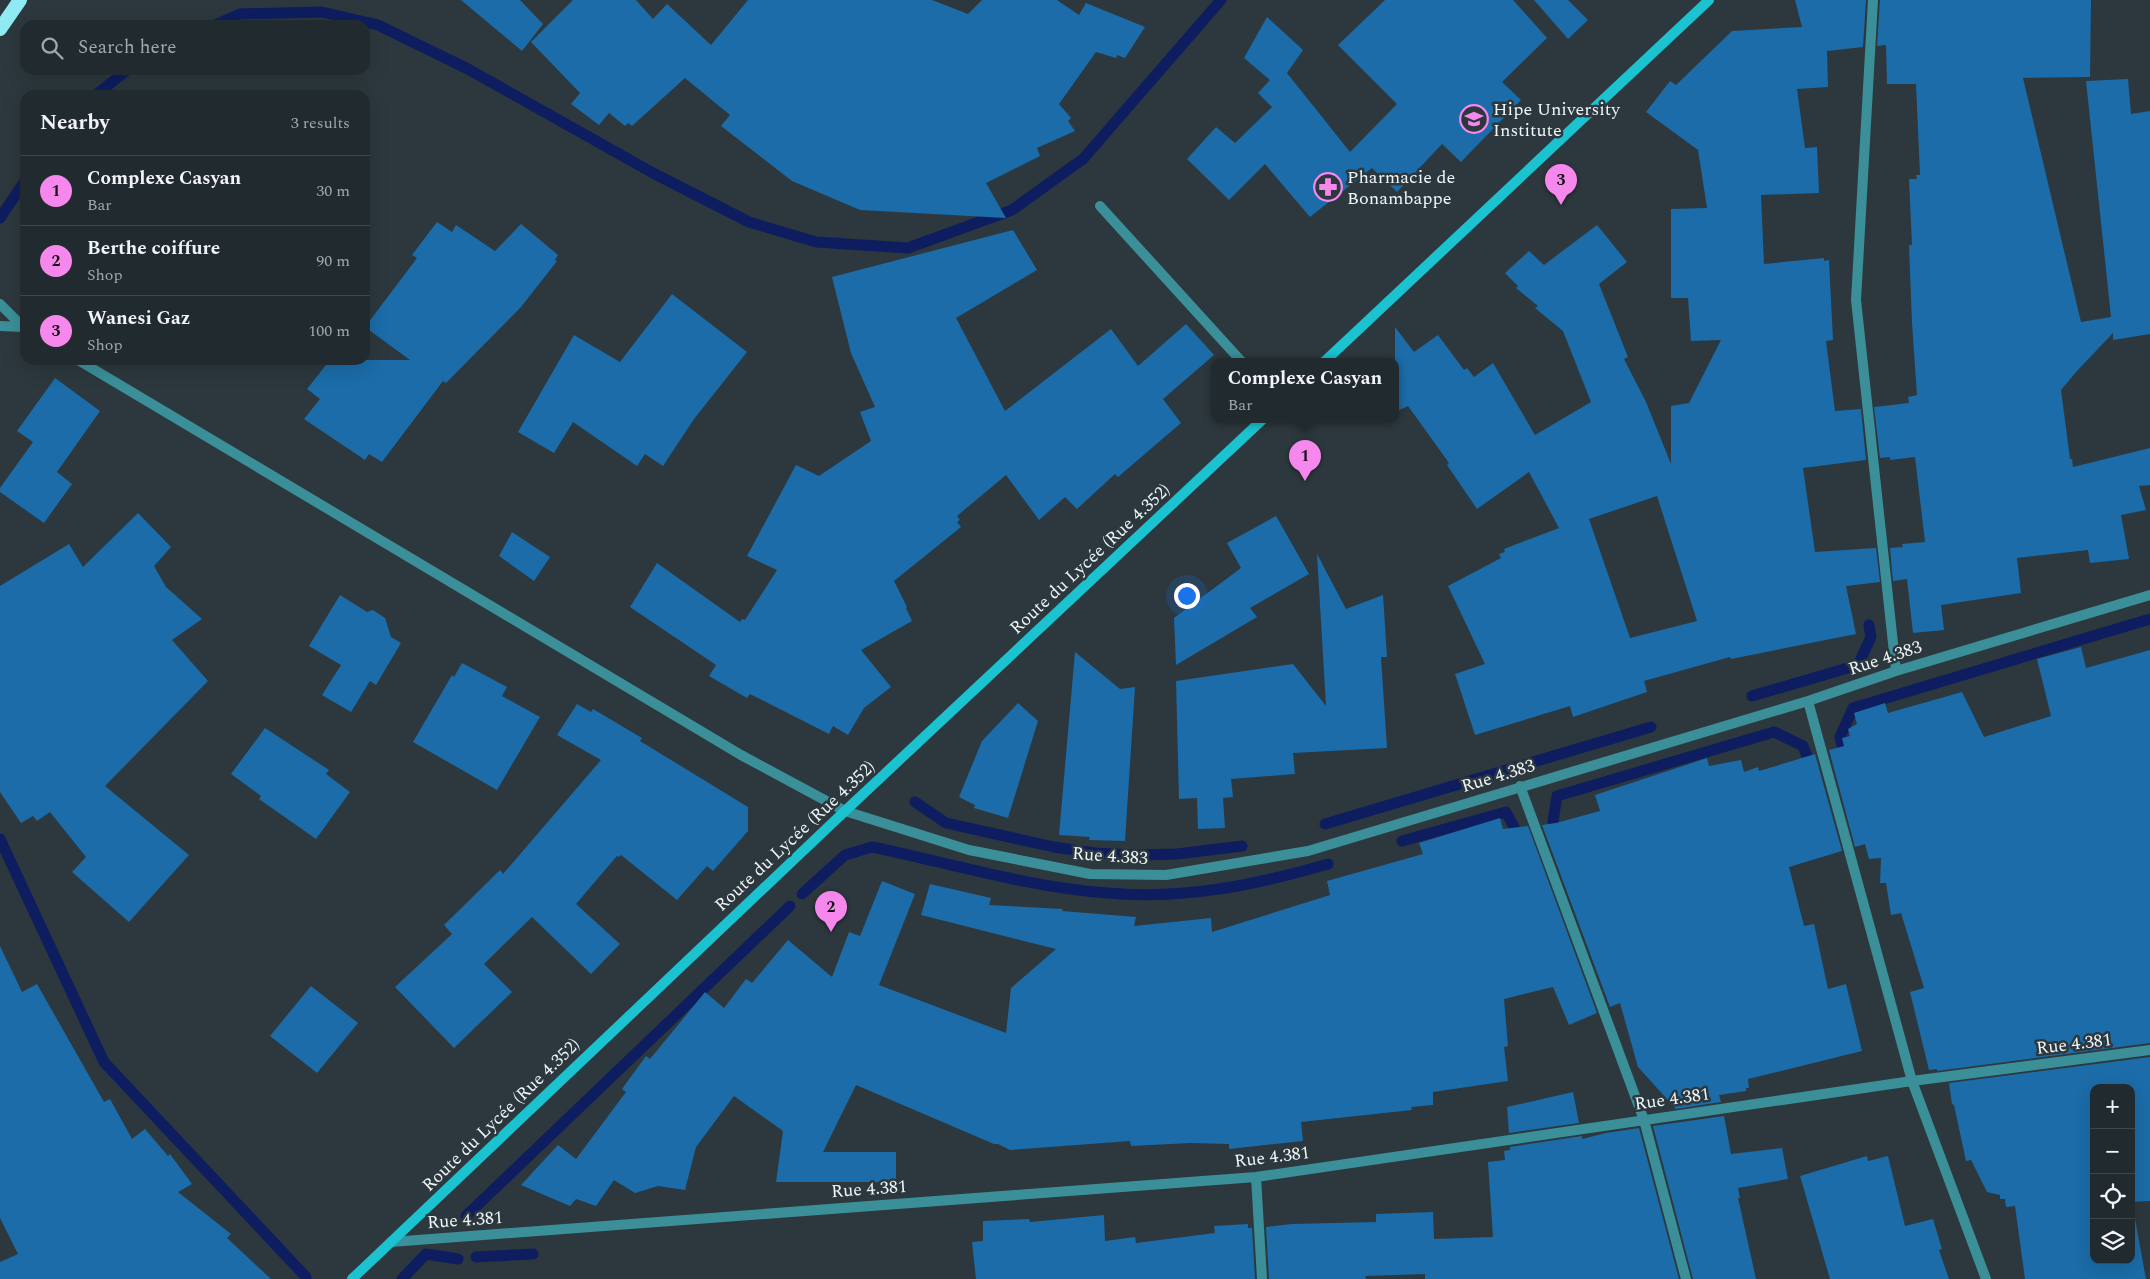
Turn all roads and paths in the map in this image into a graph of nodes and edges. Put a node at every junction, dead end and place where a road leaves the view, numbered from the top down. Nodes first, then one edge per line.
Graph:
1 (20, 0) edge
2 (1710, 0) edge
3 (1873, 0) edge
4 (0, 29) edge
5 (1100, 206) dead end
6 (0, 304) edge
7 (20, 325) edge
8 (0, 326) edge
9 (20, 328) edge
10 (1238, 358) edge
11 (1328, 358) edge
12 (86, 365) edge
13 (1259, 423) edge
14 (2150, 595) edge
15 (1896, 671) junction
16 (1808, 701) junction
17 (1520, 786) junction
18 (845, 811) junction
19 (2150, 1050) edge
20 (1912, 1081) junction
21 (1644, 1120) junction
22 (1256, 1177) junction
23 (391, 1242) junction
24 (352, 1279) edge
25 (1262, 1279) edge
26 (1686, 1279) edge
27 (1986, 1279) edge

1 - 4 highway
2 - 11 main road
3 - 15 street
5 - 10 street
6 - 7 street
8 - 9 street
12 - 18 street, Rue 4.383
13 - 18 main road, Route du Lycée (Rue 4.352)
14 - 15 street, Rue 4.383
15 - 16 street, Rue 4.383
16 - 17 street, Rue 4.383
16 - 20 street
17 - 18 street, Rue 4.383
17 - 21 street
18 - 23 main road, Route du Lycée (Rue 4.352)
19 - 20 street, Rue 4.381
20 - 21 street, Rue 4.381
20 - 27 street
21 - 22 street, Rue 4.381
21 - 26 street
22 - 23 street, Rue 4.381
22 - 25 street
23 - 24 main road, Route du Lycée (Rue 4.352)

